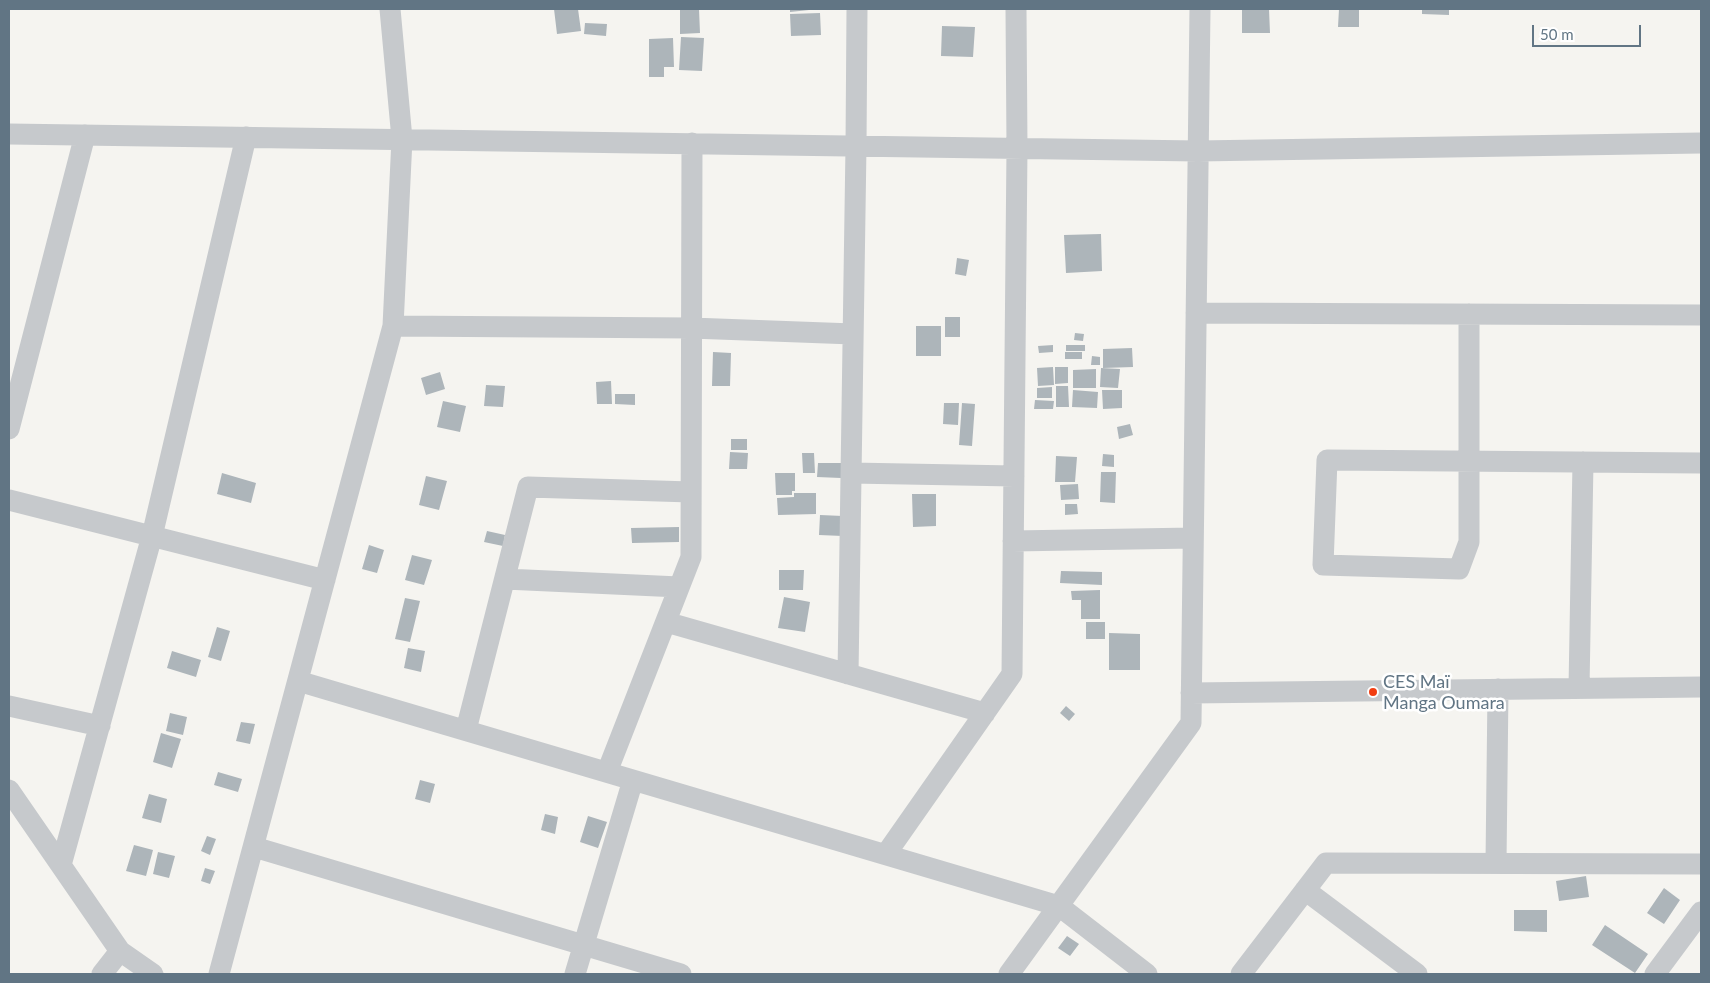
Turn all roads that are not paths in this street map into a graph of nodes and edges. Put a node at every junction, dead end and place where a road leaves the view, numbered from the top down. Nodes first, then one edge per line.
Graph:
1 (390, 9) edge
2 (857, 9) edge
3 (1016, 9) edge
4 (1200, 9) edge
5 (9, 134) edge
6 (85, 135) junction
7 (246, 137) junction
8 (402, 139) junction
9 (1701, 143) edge
10 (692, 144) junction
11 (856, 146) junction
12 (1017, 148) junction
13 (1198, 151) junction
14 (1196, 313) junction
15 (1469, 314) junction
16 (1701, 315) edge
17 (393, 326) junction
18 (692, 328) junction
19 (854, 334) junction
20 (9, 429) edge
21 (1469, 460) junction
22 (1583, 462) junction
23 (1701, 463) edge
24 (851, 473) junction
25 (1014, 476) junction
26 (691, 492) junction
27 (9, 500) edge
28 (152, 536) junction
29 (1193, 538) junction
30 (1013, 541) junction
31 (504, 579) junction
32 (325, 580) junction
33 (679, 587) junction
34 (666, 622) junction
35 (848, 674) junction
36 (298, 681) junction
37 (1701, 687) edge
38 (1579, 688) junction
39 (1498, 689) junction
40 (1191, 693) junction
41 (9, 706) edge
42 (985, 713) junction
43 (100, 726) junction
44 (466, 730) junction
45 (607, 772) junction
46 (632, 780) junction
47 (9, 790) edge
48 (254, 847) junction
49 (886, 854) junction
50 (1496, 863) junction
51 (1701, 864) edge
52 (61, 865) junction
53 (1305, 890) junction
54 (1059, 906) junction
55 (1701, 912) edge
56 (584, 945) junction
57 (120, 951) junction
58 (102, 974) edge
59 (154, 974) edge
60 (220, 974) edge
61 (575, 974) edge
62 (681, 974) edge
63 (1009, 974) edge
64 (1147, 974) edge
65 (1241, 974) edge
66 (1416, 974) edge
67 (1655, 974) edge

1 - 8 street
2 - 11 street
3 - 12 street
4 - 13 street
5 - 6 street
6 - 7 street
6 - 20 street
7 - 8 street
7 - 28 street
8 - 10 street
8 - 17 street
9 - 13 street
10 - 11 street
10 - 18 street
11 - 12 street
11 - 19 street
12 - 13 street
12 - 25 street
13 - 14 street
14 - 15 street
14 - 29 street
15 - 16 street
15 - 21 street
17 - 18 street
17 - 32 street
18 - 19 street
18 - 26 street
19 - 24 street
21 - 21 street
21 - 22 street
22 - 23 street
22 - 38 street
24 - 25 street
24 - 35 street
25 - 30 street
26 - 31 street
26 - 33 street
27 - 28 street
28 - 32 street
28 - 43 street
29 - 30 street
29 - 40 street
30 - 42 street
31 - 33 street
31 - 44 street
32 - 36 street
33 - 34 street
34 - 35 street
34 - 45 street
35 - 42 street
36 - 44 street
36 - 48 street
37 - 38 street
38 - 39 street
39 - 40 street
39 - 50 street
40 - 54 street
41 - 43 street
42 - 49 street
43 - 52 street
44 - 45 street
45 - 46 street
46 - 49 street
46 - 56 street
47 - 52 street
48 - 56 street
48 - 60 street
49 - 54 street
50 - 51 street
50 - 53 street
52 - 57 street
53 - 65 street
53 - 66 street
54 - 63 street
54 - 64 street
55 - 67 street
56 - 61 street
56 - 62 street
57 - 58 street
57 - 59 street

